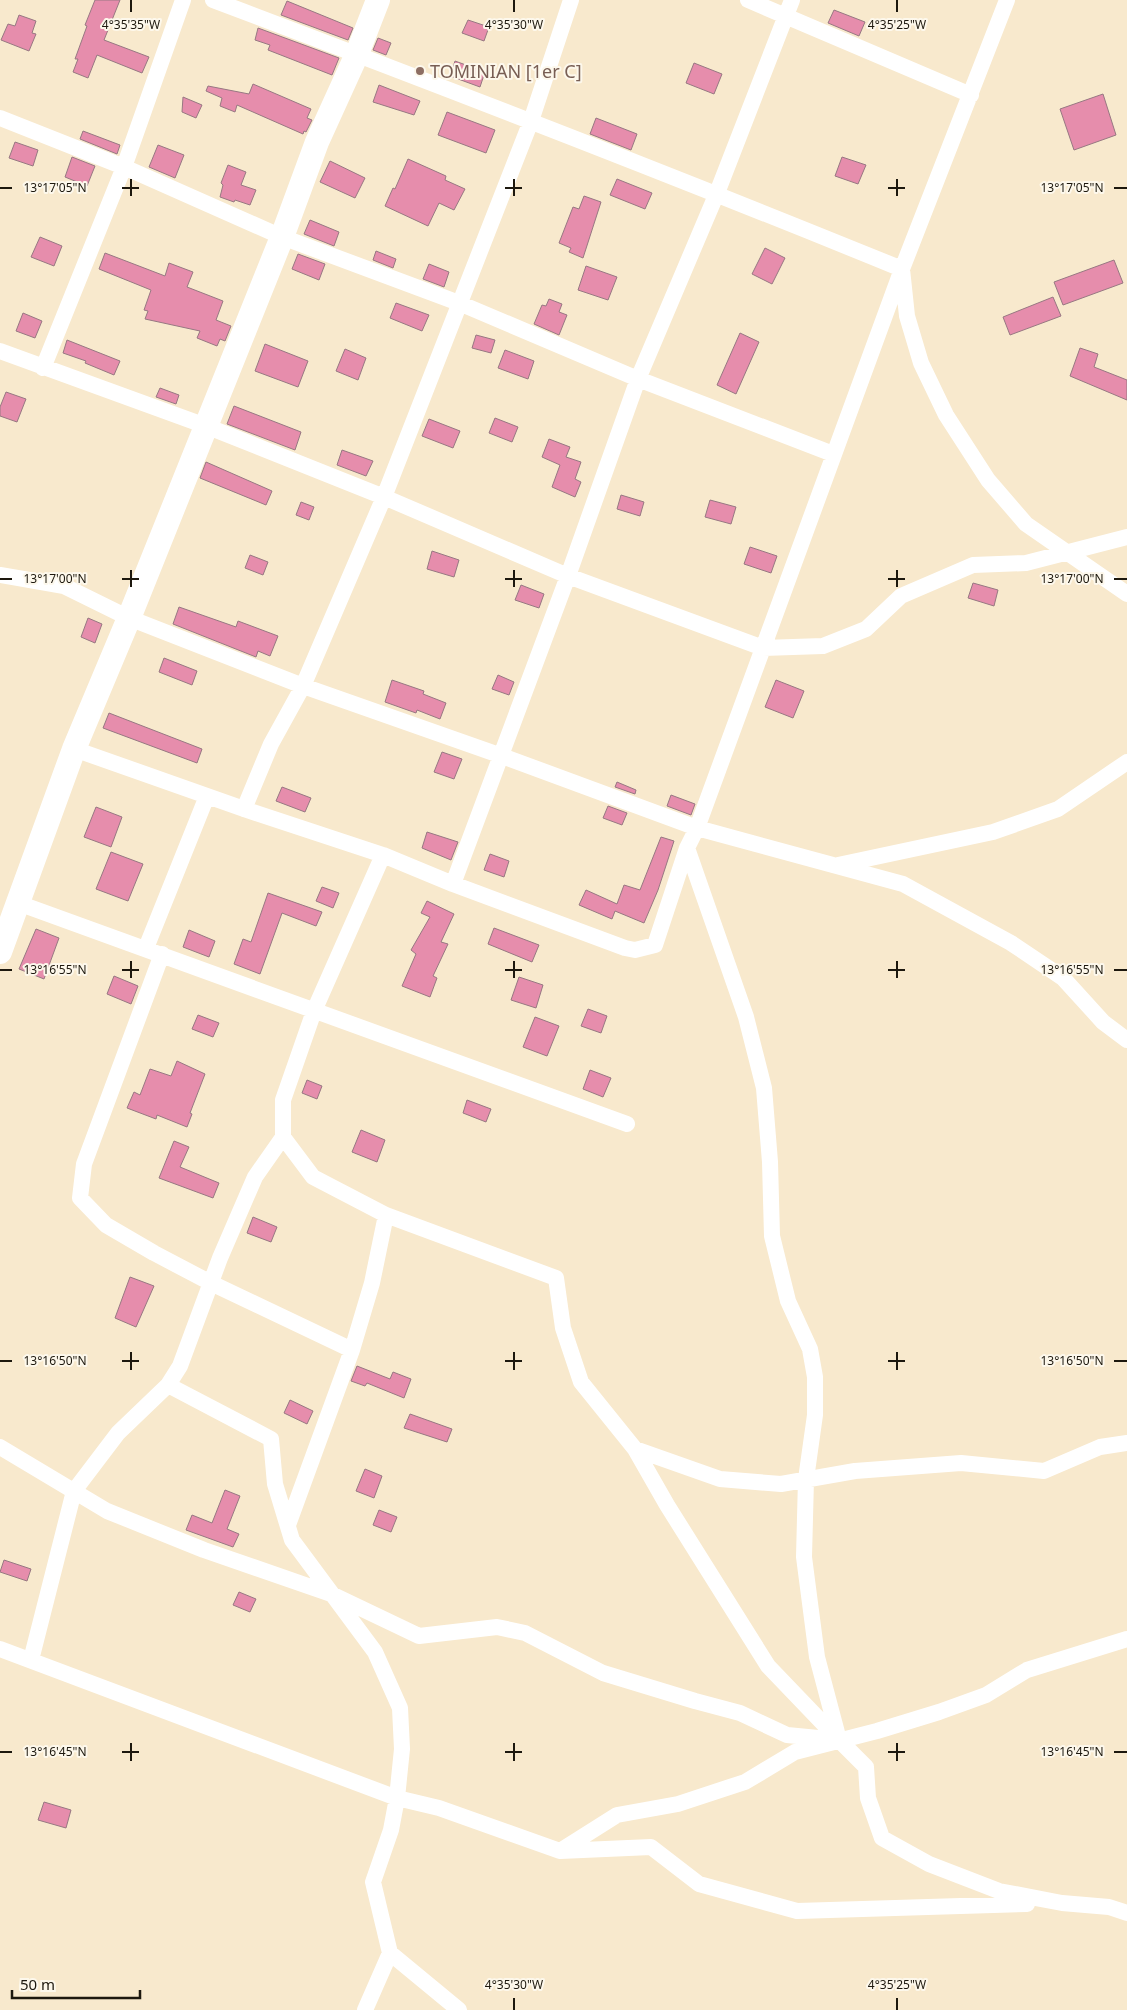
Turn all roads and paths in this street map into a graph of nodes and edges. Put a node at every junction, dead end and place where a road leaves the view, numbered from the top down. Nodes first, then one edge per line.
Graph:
1 (183, 0) edge
2 (213, 0) edge
3 (378, 0) edge
4 (571, 0) edge
5 (748, 0) edge
6 (792, 0) edge
7 (1007, 0) edge
8 (786, 16) junction
9 (357, 54) junction
10 (971, 95) junction
11 (0, 118) edge
12 (531, 121) junction
13 (124, 166) junction
14 (717, 193) junction
15 (282, 237) junction
16 (902, 269) junction
17 (459, 303) junction
18 (0, 351) edge
19 (43, 368) junction
20 (638, 379) junction
21 (206, 426) junction
22 (833, 454) junction
23 (384, 497) junction
24 (1127, 537) edge
25 (1068, 552) junction
26 (0, 575) edge
27 (568, 576) junction
28 (1127, 594) edge
29 (129, 618) junction
30 (763, 648) junction
31 (303, 686) junction
32 (74, 749) junction
33 (502, 756) junction
34 (1127, 762) edge
35 (207, 796) junction
36 (244, 809) junction
37 (697, 828) junction
38 (687, 848) junction
39 (383, 855) junction
40 (836, 865) junction
41 (453, 884) junction
42 (18, 903) junction
43 (146, 948) junction
44 (0, 952) edge
45 (162, 954) junction
46 (314, 1011) junction
47 (1127, 1040) edge
48 (627, 1124) dead end
49 (283, 1137) junction
50 (386, 1215) junction
51 (211, 1283) junction
52 (352, 1350) junction
53 (168, 1385) junction
54 (1127, 1443) edge
55 (0, 1447) edge
56 (634, 1448) junction
57 (806, 1480) junction
58 (74, 1491) junction
59 (288, 1525) junction
60 (332, 1594) junction
61 (1127, 1639) edge
62 (0, 1649) edge
63 (31, 1660) junction
64 (840, 1740) junction
65 (397, 1798) junction
66 (560, 1851) junction
67 (1062, 1903) junction
68 (1127, 1913) edge
69 (390, 1952) junction
70 (365, 2010) edge
71 (459, 2010) edge

1 - 13 street
2 - 9 street
3 - 9 street
4 - 12 street
5 - 8 street
6 - 8 street
7 - 10 street
8 - 10 street
8 - 14 street
9 - 12 street
9 - 15 street
10 - 16 street
11 - 13 street
12 - 14 street
12 - 17 street
13 - 15 street
13 - 19 street
14 - 16 street
14 - 20 street
15 - 17 street
15 - 21 street
16 - 22 street
16 - 25 street
17 - 20 street
17 - 23 street
18 - 19 street
19 - 21 street
20 - 22 street
20 - 27 street
21 - 23 street
21 - 29 street
22 - 30 street
23 - 27 street
23 - 31 street
24 - 25 street
25 - 28 street
25 - 30 street
26 - 29 street
27 - 30 street
27 - 33 street
29 - 31 street
29 - 32 street
30 - 37 street
31 - 33 street
31 - 36 street
32 - 35 street
32 - 42 street
33 - 37 street
33 - 41 street
34 - 40 street
35 - 36 street
35 - 43 street
36 - 39 street
37 - 38 street
37 - 40 street
38 - 41 street
38 - 57 street
39 - 41 street
39 - 46 street
40 - 47 street
42 - 43 street
42 - 44 street
43 - 45 street
45 - 46 street
45 - 51 street
46 - 48 street
46 - 49 street
49 - 50 street
49 - 51 street
50 - 52 street
50 - 56 street
51 - 52 street
51 - 53 street
52 - 59 street
53 - 58 street
53 - 59 street
54 - 57 street
55 - 58 street
56 - 57 street
56 - 64 street
57 - 64 street
58 - 60 street
58 - 63 street
59 - 60 street
60 - 64 street
60 - 65 street
61 - 64 street
62 - 63 street
63 - 65 street
64 - 66 street
64 - 67 street
65 - 66 street
65 - 69 street
66 - 67 street
67 - 68 street
69 - 70 street
69 - 71 street

